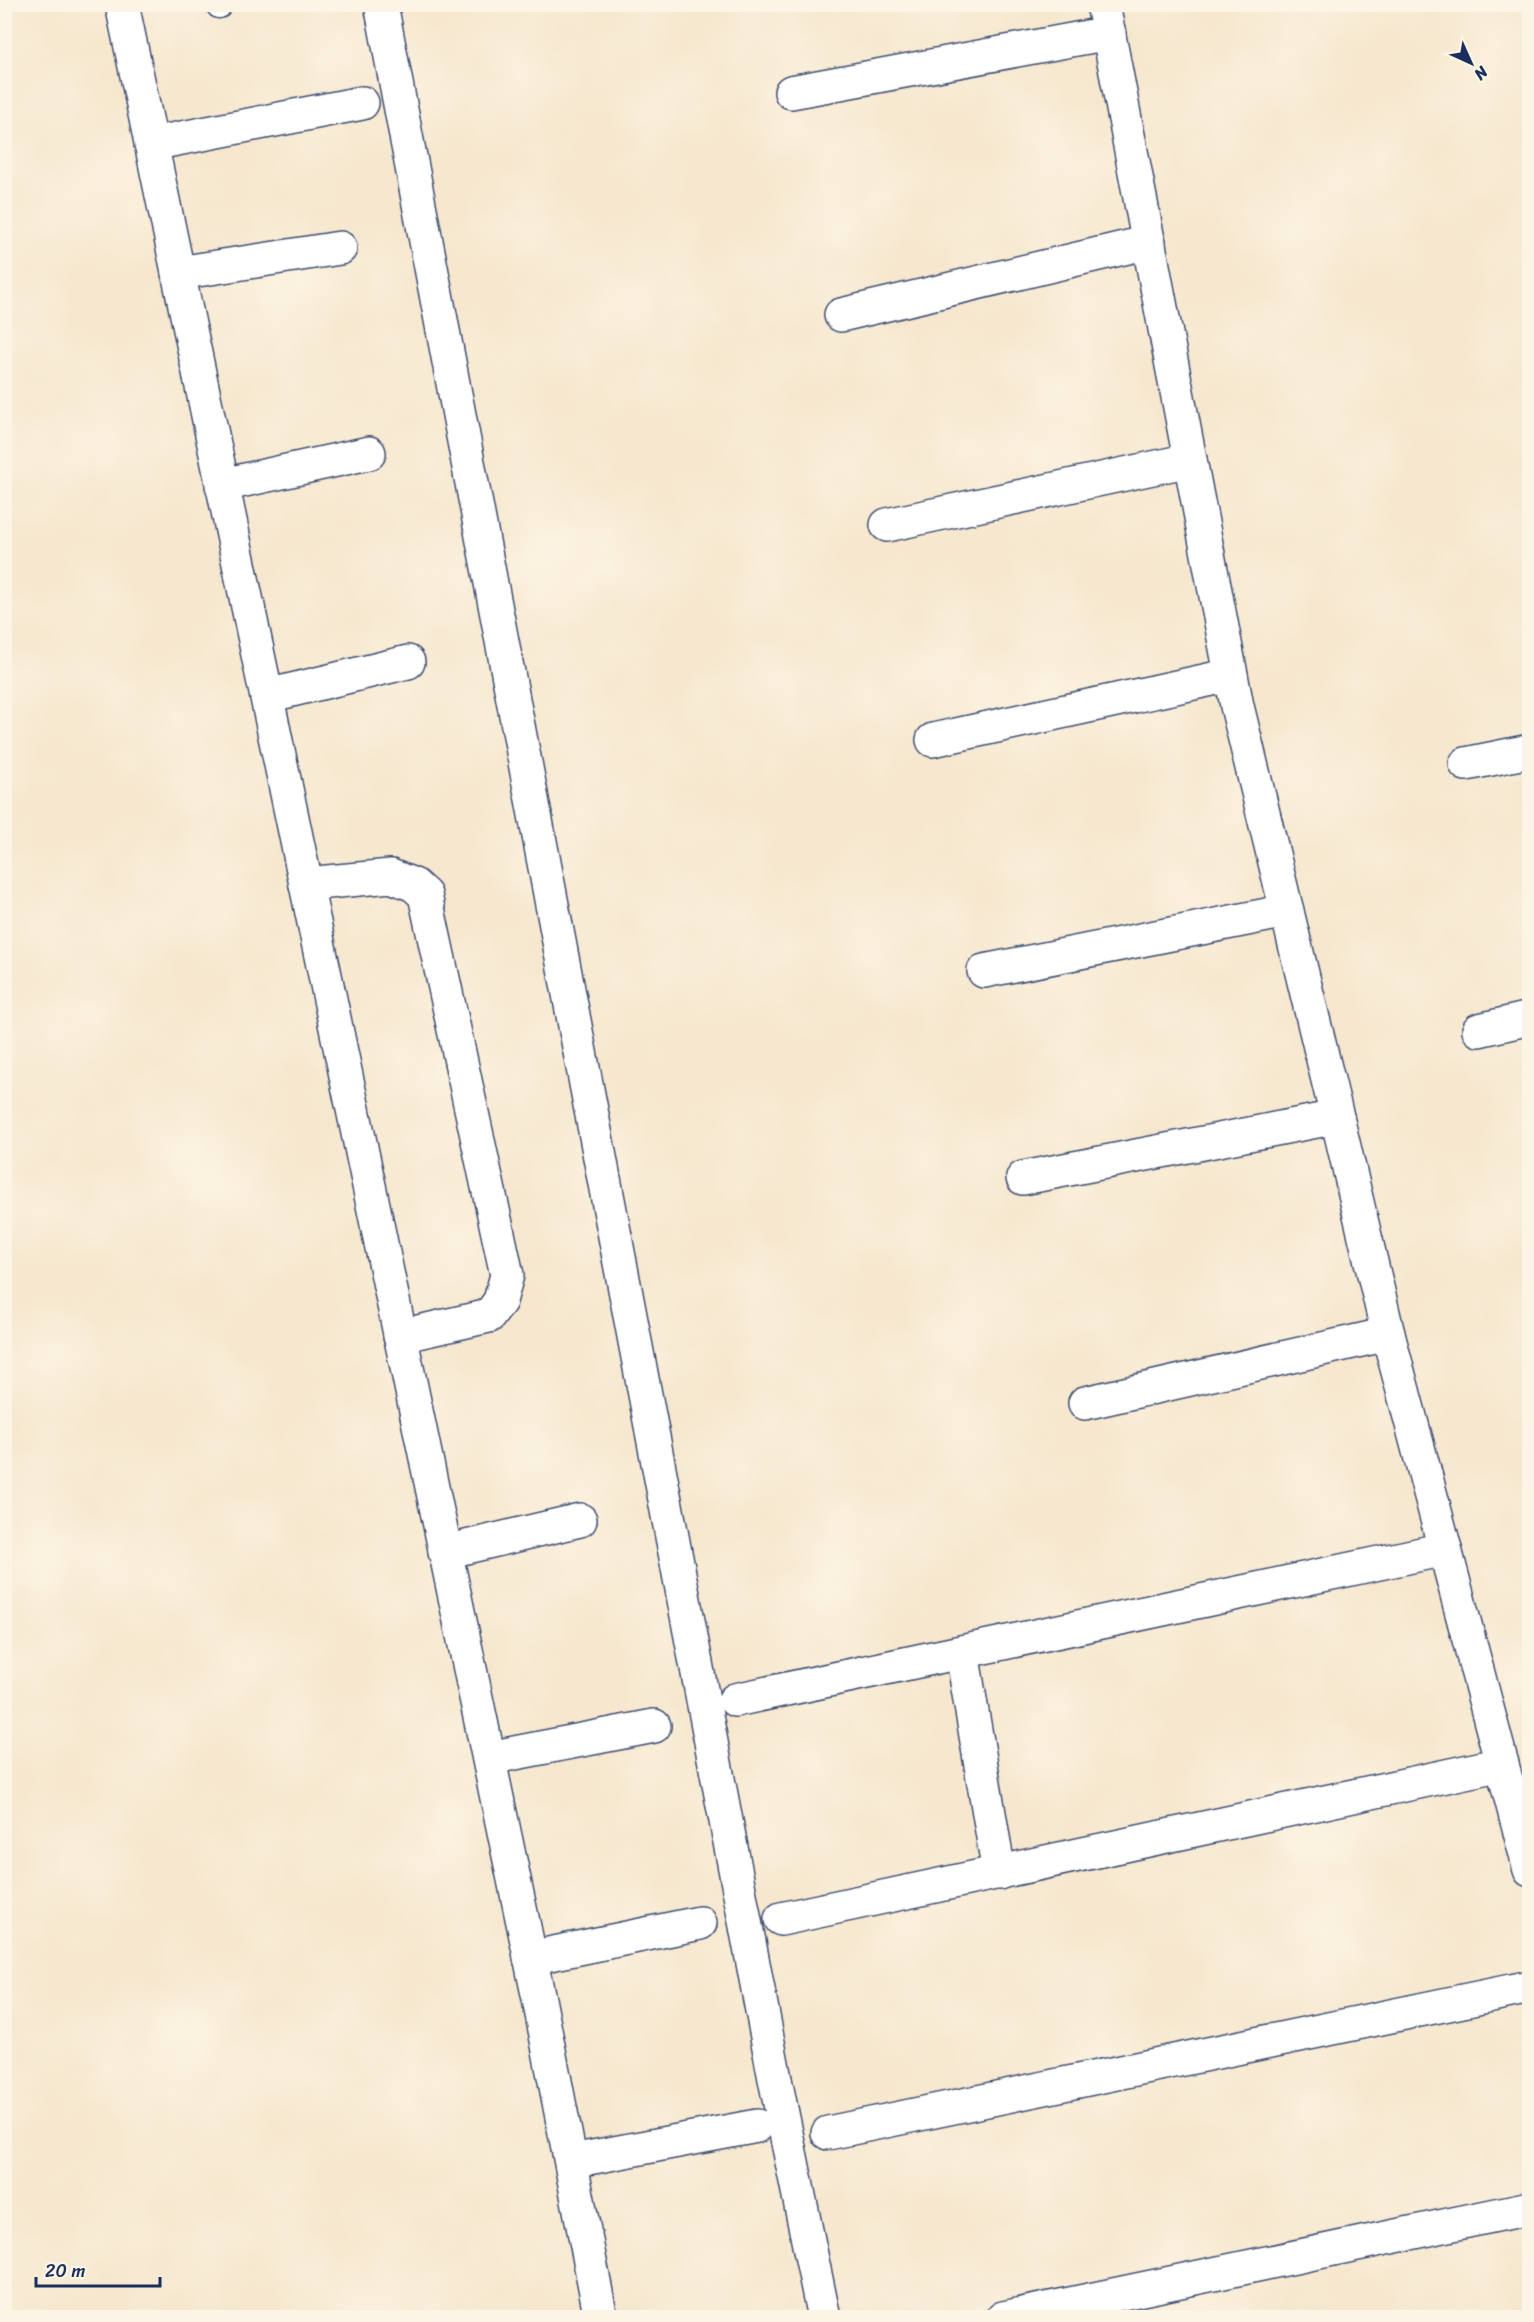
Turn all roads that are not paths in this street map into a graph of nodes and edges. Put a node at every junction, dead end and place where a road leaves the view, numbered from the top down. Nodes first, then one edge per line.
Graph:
1 (122, 4) edge
2 (381, 4) edge
3 (1106, 19) edge
4 (791, 92) dead end
5 (362, 103) dead end
6 (151, 144) junction
7 (1149, 242) junction
8 (340, 248) dead end
9 (178, 273) junction
10 (841, 315) dead end
11 (369, 453) dead end
12 (1190, 460) junction
13 (222, 485) junction
14 (887, 525) dead end
15 (408, 662) dead end
16 (1231, 675) junction
17 (267, 696) junction
18 (933, 740) dead end
19 (1530, 751) edge
20 (1466, 764) dead end
21 (306, 884) junction
22 (1287, 911) junction
23 (984, 971) dead end
24 (1530, 1018) edge
25 (1479, 1030) dead end
26 (1338, 1117) junction
27 (1023, 1178) dead end
28 (1388, 1334) junction
29 (400, 1336) junction
30 (1085, 1403) dead end
31 (580, 1520) dead end
32 (1445, 1549) junction
33 (445, 1552) junction
34 (962, 1652) junction
35 (735, 1700) dead end
36 (654, 1726) dead end
37 (489, 1758) junction
38 (1502, 1764) junction
39 (1530, 1870) edge
40 (999, 1872) junction
41 (781, 1919) dead end
42 (699, 1923) dead end
43 (530, 1958) junction
44 (1530, 1987) edge
45 (757, 2126) dead end
46 (828, 2133) dead end
47 (572, 2161) junction
48 (1530, 2208) edge
49 (602, 2318) edge
50 (824, 2318) edge
51 (1003, 2318) edge

1 - 6 street
2 - 50 street
3 - 4 street
3 - 7 street
5 - 6 street
6 - 9 street
7 - 10 street
7 - 12 street
8 - 9 street
9 - 13 street
11 - 13 street
12 - 14 street
12 - 16 street
13 - 17 street
15 - 17 street
16 - 18 street
16 - 22 street
17 - 21 street
19 - 20 street
21 - 29 street
21 - 29 street
22 - 23 street
22 - 26 street
24 - 25 street
26 - 27 street
26 - 28 street
28 - 30 street
28 - 32 street
29 - 33 street
31 - 33 street
32 - 34 street
32 - 38 street
33 - 37 street
34 - 35 street
34 - 40 street
36 - 37 street
37 - 43 street
38 - 39 street
38 - 40 street
40 - 41 street
42 - 43 street
43 - 47 street
44 - 46 street
45 - 47 street
47 - 49 street
48 - 51 street

